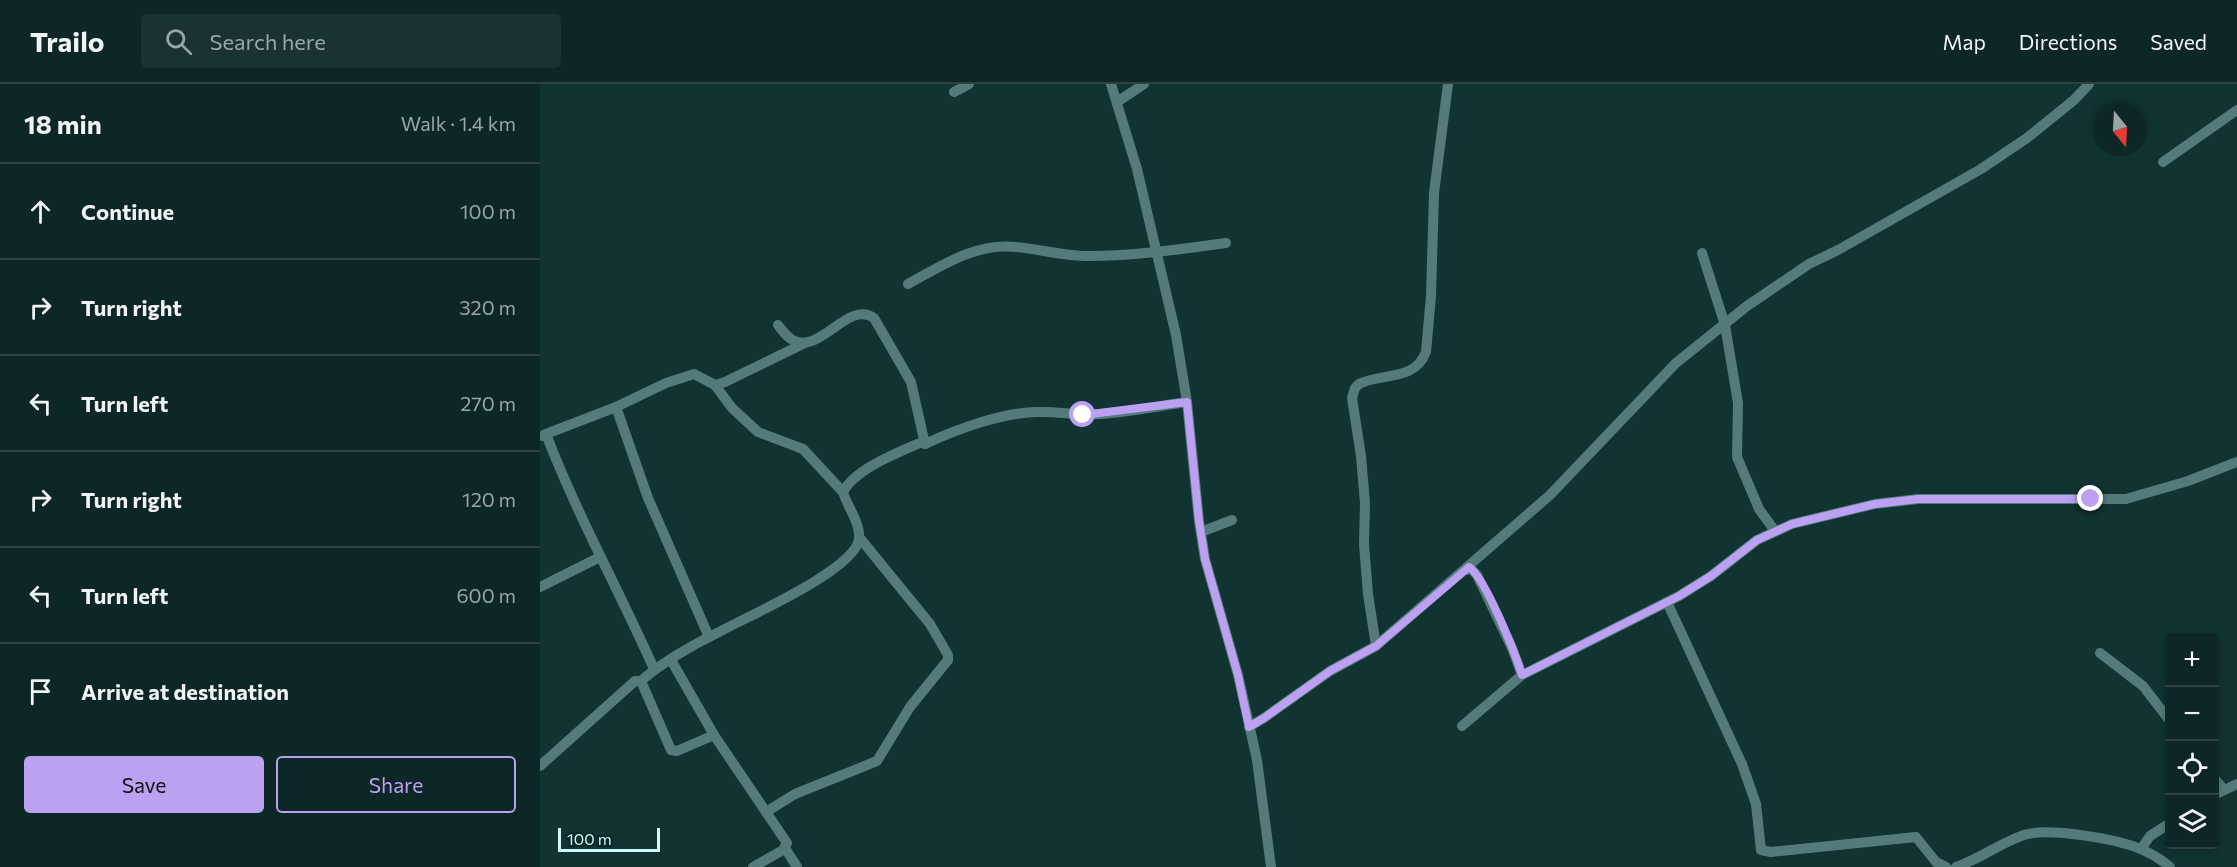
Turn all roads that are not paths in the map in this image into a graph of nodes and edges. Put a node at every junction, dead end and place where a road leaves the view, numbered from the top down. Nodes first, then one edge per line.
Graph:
1 (969, 84) edge
2 (1111, 84) edge
3 (1144, 84) edge
4 (1448, 84) edge
5 (2089, 84) edge
6 (954, 92) dead end
7 (1117, 102) junction
8 (2237, 110) edge
9 (2163, 162) dead end
10 (1226, 243) dead end
11 (1156, 253) junction
12 (1702, 253) dead end
13 (908, 284) dead end
14 (778, 325) dead end
15 (1725, 325) junction
16 (805, 343) junction
17 (715, 385) junction
18 (1187, 402) junction
19 (616, 408) junction
20 (543, 436) edge
21 (925, 444) junction
22 (2237, 462) edge
23 (843, 492) junction
24 (1232, 520) dead end
25 (1775, 531) junction
26 (1201, 532) junction
27 (859, 537) junction
28 (600, 557) junction
29 (1466, 570) junction
30 (540, 587) edge
31 (1667, 602) junction
32 (709, 637) junction
33 (1376, 646) junction
34 (2100, 652) dead end
35 (671, 660) junction
36 (654, 669) junction
37 (1522, 675) junction
38 (641, 681) junction
39 (2165, 716) edge
40 (1462, 726) dead end
41 (1249, 727) junction
42 (714, 735) junction
43 (540, 766) edge
44 (2237, 784) edge
45 (2219, 792) edge
46 (766, 812) junction
47 (2165, 826) edge
48 (785, 848) junction
49 (2141, 849) junction
50 (753, 867) edge
51 (797, 867) edge
52 (1271, 867) edge
53 (1946, 867) edge
54 (1956, 867) edge
55 (2170, 867) edge

1 - 6 street
2 - 7 street
3 - 7 street
4 - 33 street
5 - 15 street
7 - 11 street
8 - 9 street
10 - 11 street
11 - 13 street
11 - 18 street
12 - 15 street
14 - 16 street
15 - 25 street
15 - 29 street
16 - 17 street
16 - 21 street
17 - 19 street
17 - 23 street
18 - 21 street
18 - 26 street
19 - 20 street
19 - 32 street
20 - 28 street
21 - 23 street
22 - 25 street
23 - 27 street
24 - 26 street
25 - 31 street
26 - 41 street
27 - 32 street
27 - 46 street
28 - 30 street
28 - 36 street
29 - 33 street
29 - 37 street
31 - 37 street
31 - 53 street
32 - 35 street
33 - 41 street
34 - 39 street
35 - 36 street
35 - 42 street
36 - 38 street
37 - 40 street
38 - 42 street
38 - 43 street
41 - 52 street
42 - 46 street
44 - 45 street
46 - 48 street
47 - 49 street
48 - 50 street
48 - 51 street
49 - 54 street
49 - 55 street

